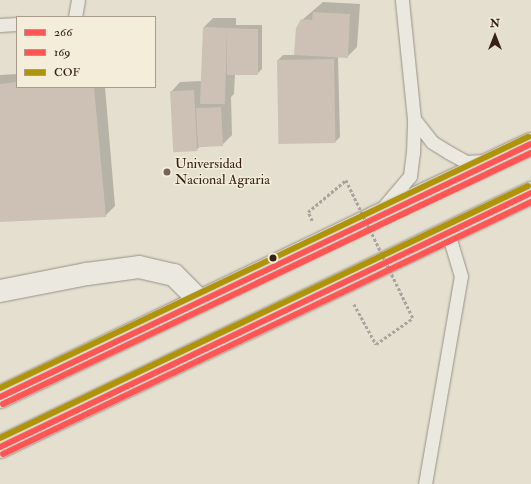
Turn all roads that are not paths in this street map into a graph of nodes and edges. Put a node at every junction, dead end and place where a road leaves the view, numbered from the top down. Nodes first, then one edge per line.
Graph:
1 (78, 0) edge
2 (402, 0) edge
3 (75, 16) edge
4 (16, 24) edge
5 (0, 25) edge
6 (414, 119) junction
7 (531, 144) edge
8 (506, 156) junction
9 (531, 193) edge
10 (375, 217) junction
11 (448, 232) junction
12 (0, 291) edge
13 (200, 301) junction
14 (0, 397) edge
15 (0, 447) edge
16 (425, 484) edge

1 - 3 lane
2 - 6 lane
4 - 5 lane
6 - 8 lane
6 - 10 lane
7 - 8 highway
8 - 10 highway
9 - 11 highway
10 - 13 highway
11 - 15 highway
11 - 16 lane
12 - 13 street
13 - 14 highway

